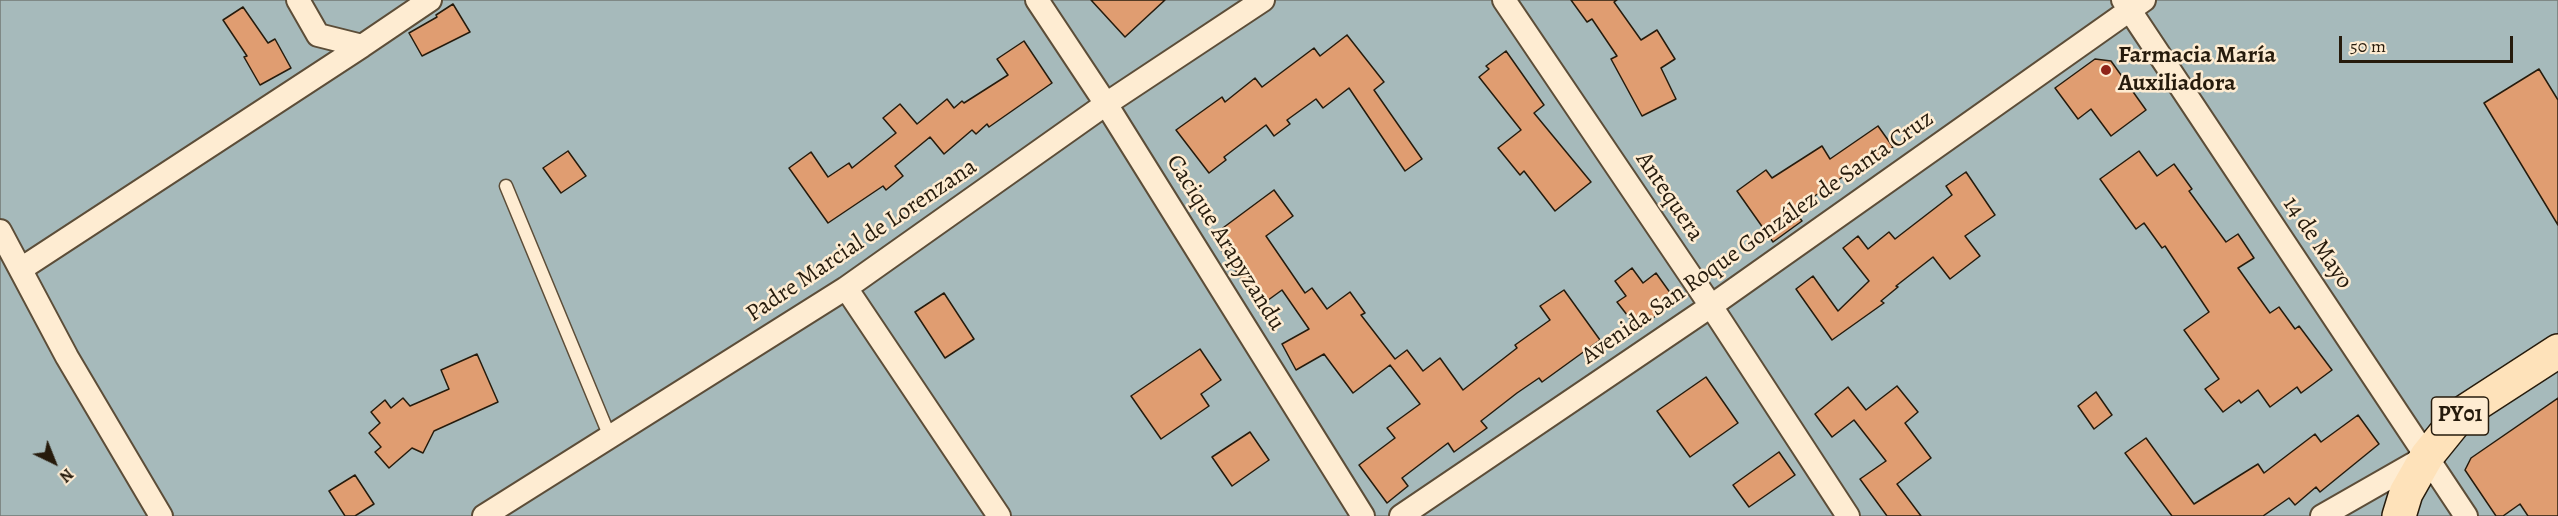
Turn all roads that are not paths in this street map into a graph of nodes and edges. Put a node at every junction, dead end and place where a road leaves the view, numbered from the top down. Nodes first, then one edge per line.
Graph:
1 (298, 0) edge
2 (430, 0) edge
3 (1037, 0) edge
4 (1263, 0) edge
5 (1504, 0) edge
6 (2132, 3) edge
7 (363, 46) junction
8 (1106, 104) junction
9 (506, 186) dead end
10 (0, 231) edge
11 (21, 269) junction
12 (846, 288) junction
13 (1711, 306) junction
14 (2558, 351) edge
15 (610, 437) junction
16 (2427, 456) junction
17 (161, 516) edge
18 (484, 516) edge
19 (999, 516) edge
20 (1363, 516) edge
21 (1401, 516) edge
22 (1848, 516) edge
23 (2322, 516) edge
24 (2399, 516) edge
25 (2466, 516) edge

1 - 7 street
2 - 7 street
3 - 8 street, Cacique Arapyzandu
4 - 8 street, Padre Marcial de Lorenzana
5 - 13 street, Antequera
6 - 13 street, Avenida San Roque González de Santa Cruz
6 - 16 street, 14 de Mayo
7 - 11 street
8 - 12 street, Padre Marcial de Lorenzana
8 - 20 street, Cacique Arapyzandu
9 - 15 lane
10 - 11 street
11 - 17 street
12 - 15 street, Padre Marcial de Lorenzana
12 - 19 street
13 - 21 street, Avenida San Roque González de Santa Cruz
13 - 22 street, Antequera
14 - 16 highway, PY01
15 - 18 street, Padre Marcial de Lorenzana
16 - 23 street
16 - 24 highway, PY01
16 - 25 street, 14 de Mayo

